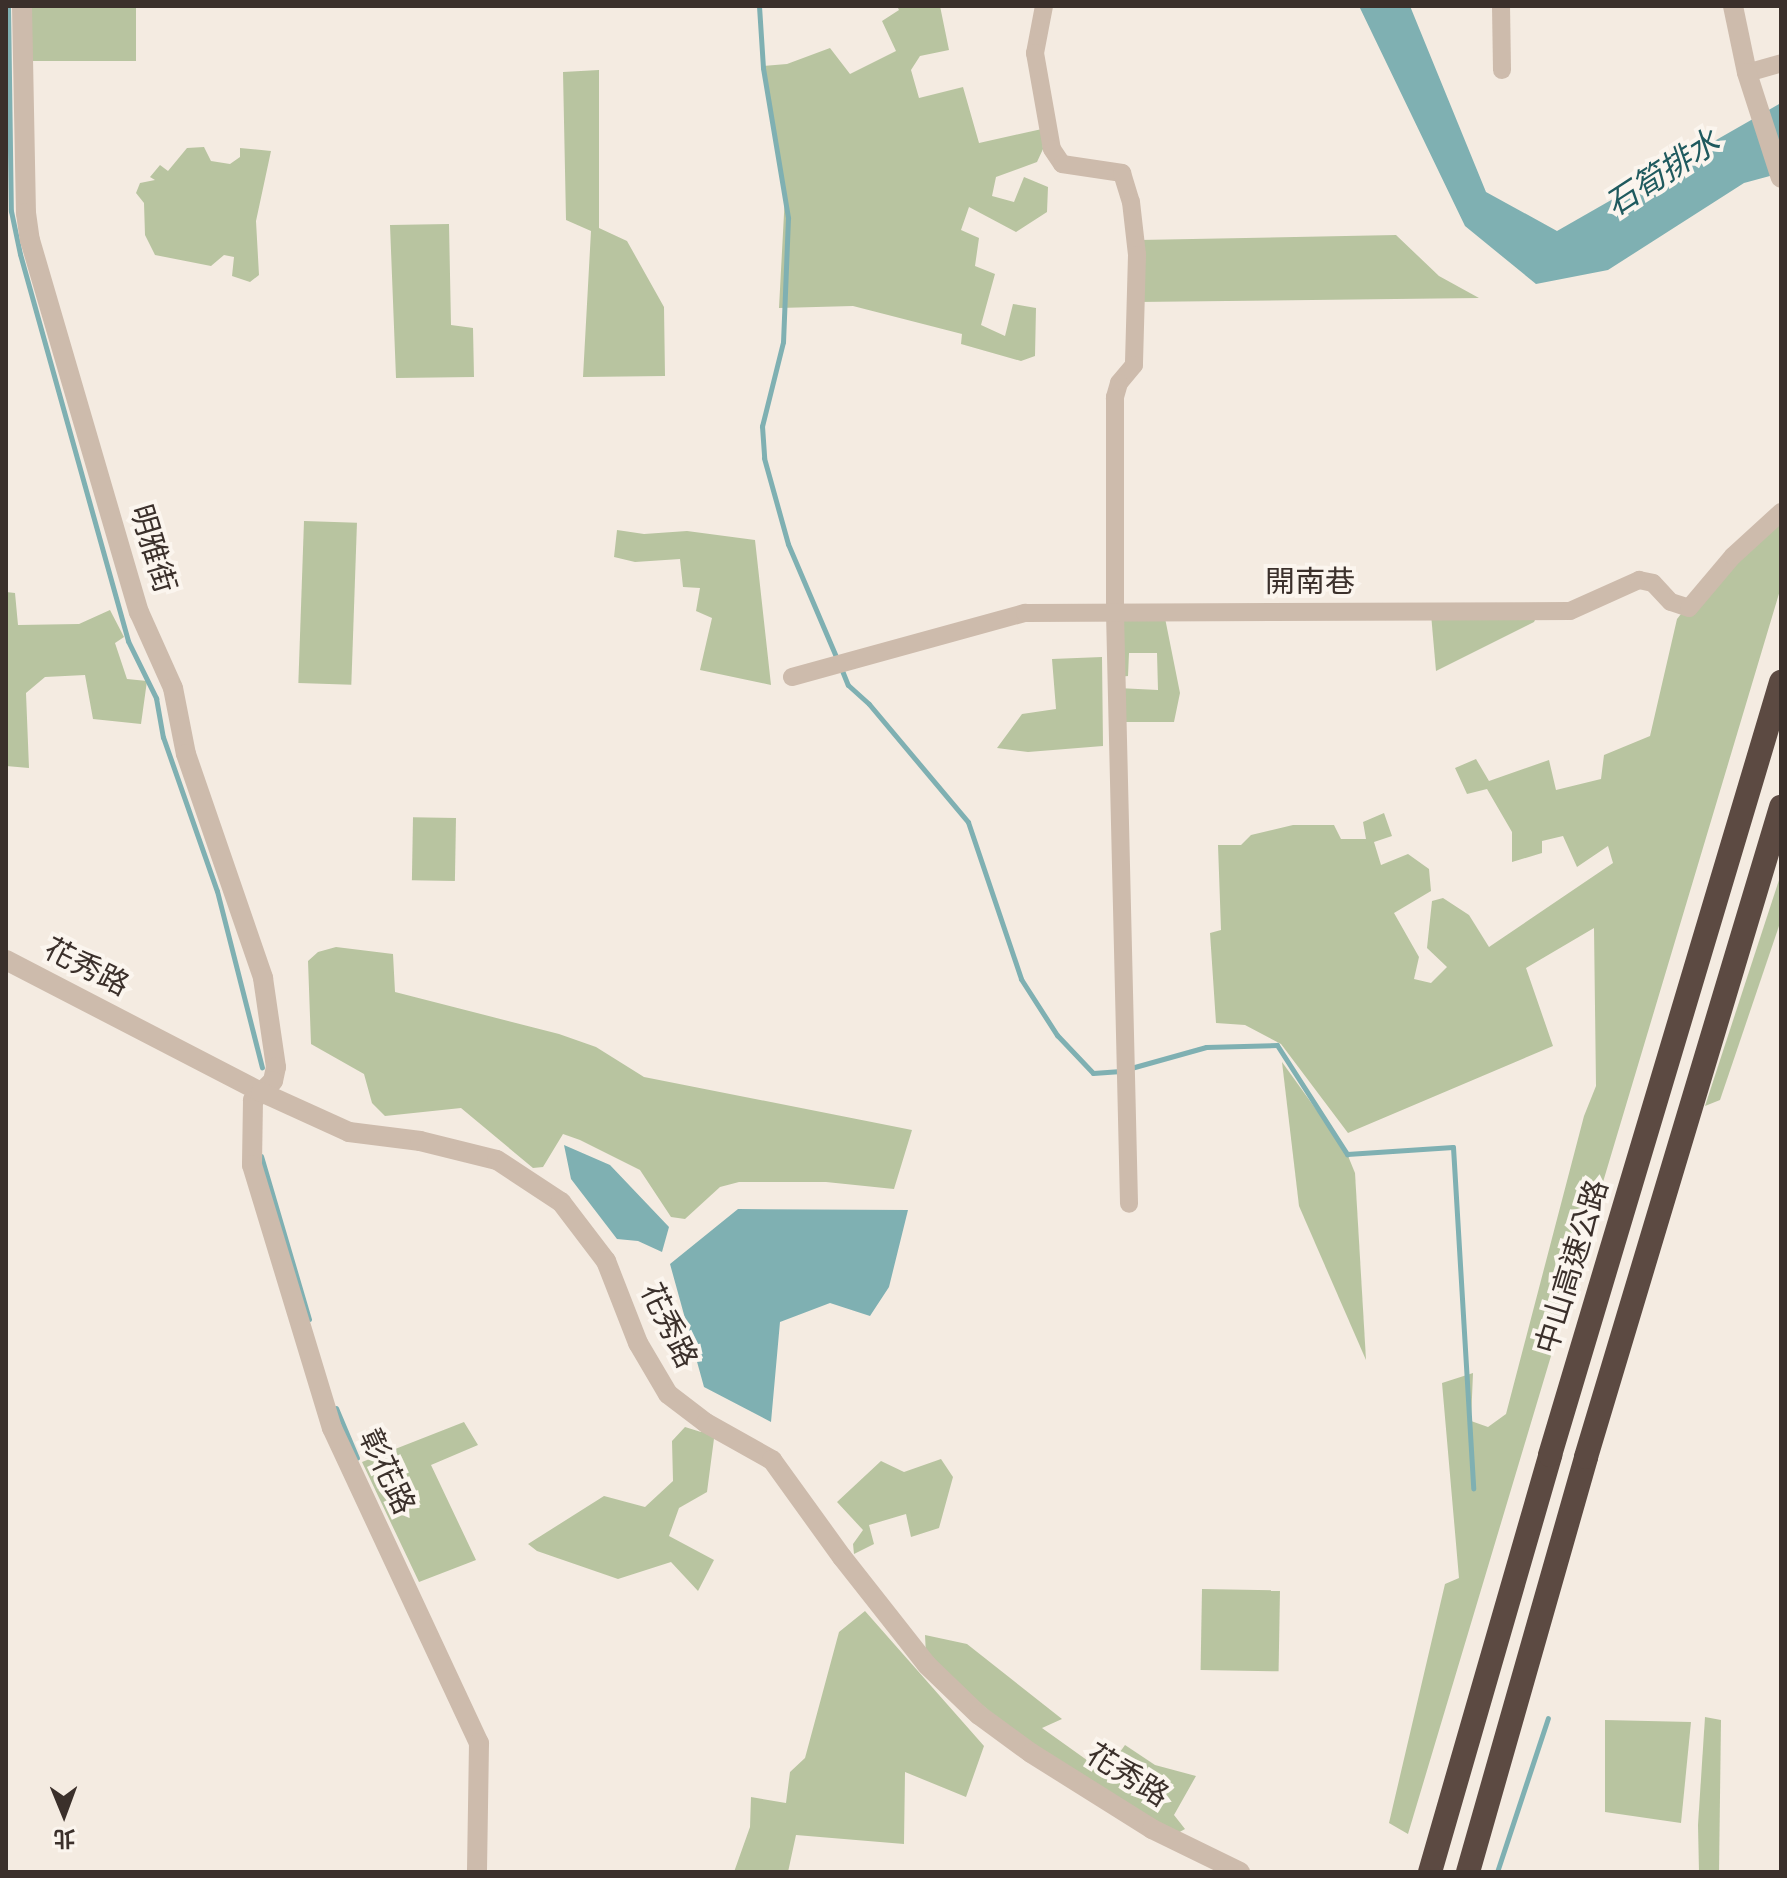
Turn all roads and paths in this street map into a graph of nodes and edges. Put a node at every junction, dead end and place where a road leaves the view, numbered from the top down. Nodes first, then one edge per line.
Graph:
1 (22, 6) edge
2 (1044, 6) edge
3 (1501, 6) edge
4 (1733, 6) edge
5 (1781, 63) edge
6 (1502, 70) dead end
7 (1747, 73) junction
8 (1781, 178) edge
9 (1781, 512) edge
10 (1115, 613) junction
11 (792, 677) dead end
12 (1781, 682) edge
13 (1781, 807) edge
14 (6, 960) edge
15 (261, 1092) junction
16 (1129, 1204) dead end
17 (477, 1872) edge
18 (1240, 1872) edge
19 (1430, 1872) edge
20 (1468, 1872) edge

1 - 15 street, 明雅街
2 - 10 street
3 - 6 street
4 - 7 street
5 - 7 street
7 - 8 street
9 - 10 street, 開南巷
10 - 11 street, 開南巷
10 - 16 street
12 - 19 highway, 中山高速公路
13 - 20 highway
14 - 15 street, 花秀路
15 - 17 street, 彰花路
15 - 18 street, 花秀路

